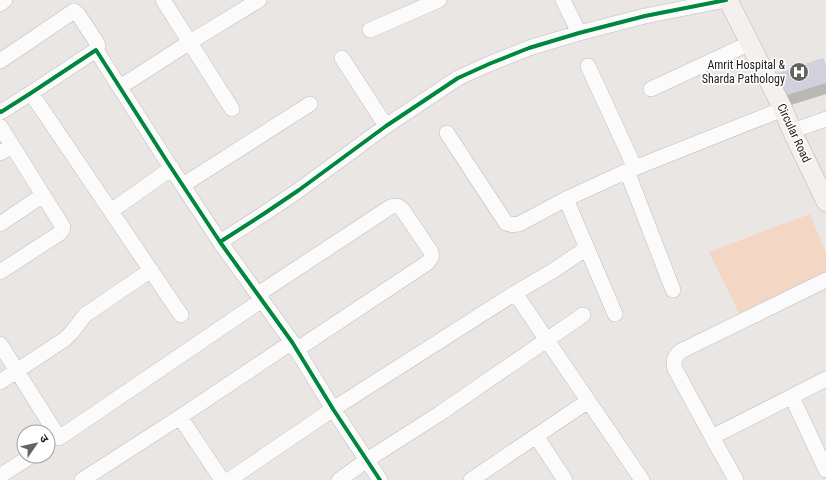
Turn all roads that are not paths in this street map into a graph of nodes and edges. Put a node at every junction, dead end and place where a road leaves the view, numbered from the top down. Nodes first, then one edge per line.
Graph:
1 (6, 0) edge
2 (163, 0) edge
3 (259, 0) edge
4 (439, 0) edge
5 (563, 0) edge
6 (727, 0) edge
7 (0, 4) edge
8 (370, 30) dead end
9 (579, 33) junction
10 (190, 42) junction
11 (750, 43) junction
12 (96, 50) junction
13 (342, 58) dead end
14 (0, 61) edge
15 (588, 66) dead end
16 (120, 87) junction
17 (650, 89) dead end
18 (32, 93) junction
19 (310, 104) dead end
20 (232, 109) dead end
21 (783, 109) junction
22 (0, 115) edge
23 (826, 119) edge
24 (386, 126) junction
25 (792, 131) junction
26 (447, 133) dead end
27 (6, 150) edge
28 (172, 168) junction
29 (631, 169) junction
30 (183, 185) junction
31 (43, 195) junction
32 (566, 199) junction
33 (826, 202) edge
34 (111, 211) junction
35 (0, 224) edge
36 (220, 242) junction
37 (587, 248) junction
38 (151, 270) junction
39 (0, 272) edge
40 (826, 280) edge
41 (673, 290) dead end
42 (515, 293) junction
43 (260, 297) junction
44 (615, 314) dead end
45 (181, 315) dead end
46 (583, 315) dead end
47 (547, 340) junction
48 (0, 344) edge
49 (294, 346) junction
50 (17, 371) junction
51 (826, 379) edge
52 (0, 382) edge
53 (792, 396) junction
54 (588, 401) junction
55 (333, 409) junction
56 (180, 417) junction
57 (45, 424) edge
58 (536, 436) junction
59 (712, 437) junction
60 (56, 441) edge
61 (367, 460) junction
62 (19, 464) edge
63 (826, 470) edge
64 (0, 476) edge
65 (473, 479) edge
66 (82, 480) edge
67 (222, 480) edge
68 (230, 480) edge
69 (339, 480) edge
70 (380, 480) edge
71 (565, 480) edge
72 (642, 480) edge
73 (736, 480) edge

1 - 7 street
2 - 10 street
3 - 10 street
4 - 8 street
5 - 9 street
6 - 9 street
6 - 11 main road, Circular Road
9 - 24 street
10 - 16 street
10 - 20 street
11 - 17 street
11 - 21 main road, Circular Road
12 - 14 street
12 - 16 street
12 - 18 street
13 - 24 street
15 - 29 street
16 - 28 street
18 - 22 street
18 - 34 street
19 - 30 street
21 - 25 main road, Circular Road
21 - 29 street
22 - 27 street
23 - 25 street
24 - 36 street
25 - 33 main road, Circular Road
26 - 32 street
27 - 31 street
28 - 30 street
28 - 34 street
29 - 32 street
29 - 41 street
30 - 36 street
31 - 35 street
31 - 39 street
32 - 37 street
34 - 38 street
36 - 43 street
37 - 42 street
37 - 44 street
38 - 45 street
38 - 50 street
40 - 59 street
42 - 47 street
42 - 55 street
43 - 49 street
43 - 49 street
43 - 60 street
46 - 47 street
47 - 54 street
47 - 61 street
48 - 50 street
49 - 55 street
49 - 56 street
50 - 52 street
50 - 57 street
51 - 53 street
53 - 59 street
53 - 63 street
54 - 58 street
54 - 72 street
55 - 61 street
55 - 68 street
56 - 66 street
56 - 67 street
58 - 65 street
58 - 71 street
59 - 73 street
61 - 69 street
61 - 70 street
62 - 64 street

